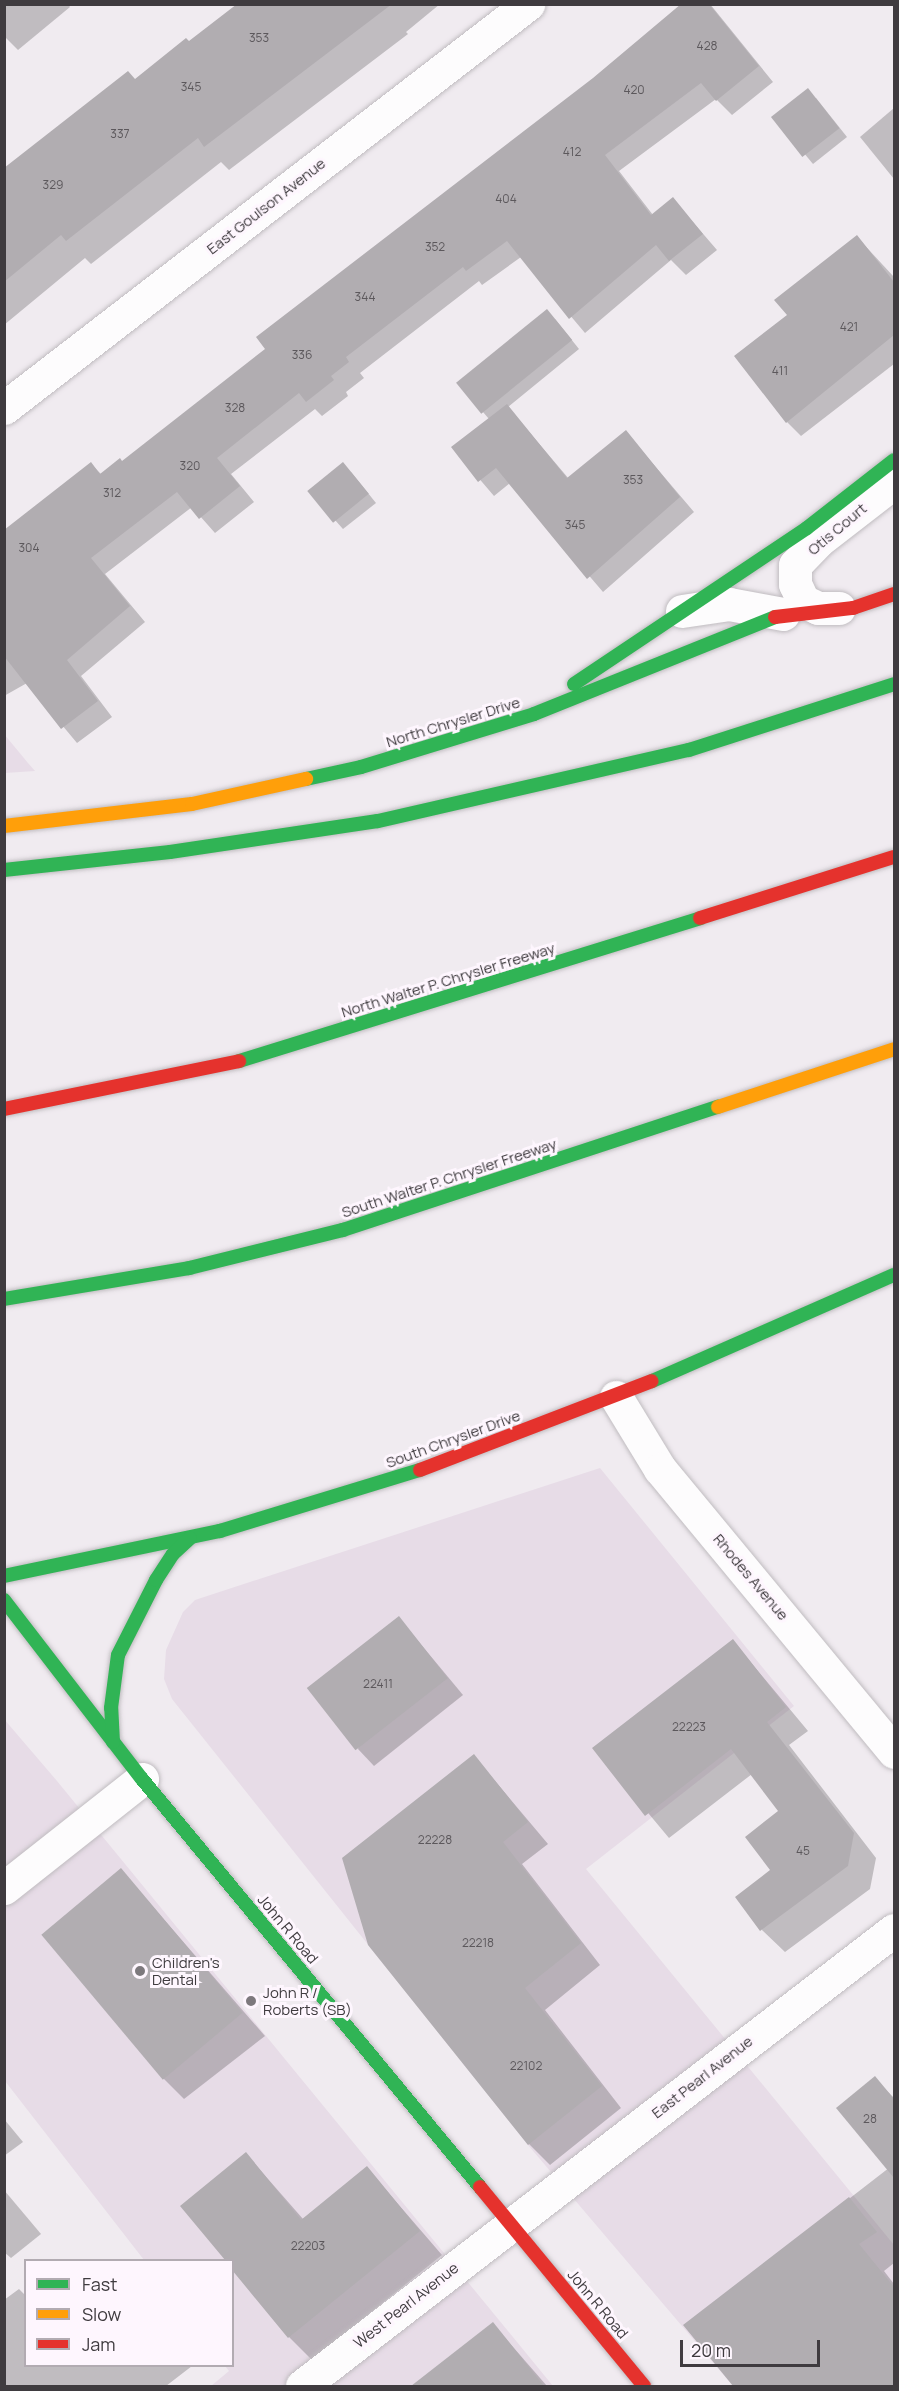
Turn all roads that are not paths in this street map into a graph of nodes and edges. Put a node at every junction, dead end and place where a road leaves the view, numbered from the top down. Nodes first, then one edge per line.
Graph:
1 (528, 4) edge
2 (4, 408) edge
3 (894, 460) edge
4 (894, 482) edge
5 (894, 594) edge
6 (853, 608) junction
7 (682, 611) junction
8 (783, 614) junction
9 (894, 684) edge
10 (499, 725) dead end
11 (4, 826) edge
12 (894, 857) edge
13 (4, 870) edge
14 (894, 1049) edge
15 (4, 1109) edge
16 (894, 1275) edge
17 (4, 1299) edge
18 (616, 1397) junction
19 (190, 1538) junction
20 (4, 1576) edge
21 (4, 1600) edge
22 (113, 1742) junction
23 (894, 1752) edge
24 (142, 1779) junction
25 (4, 1888) edge
26 (894, 1930) edge
27 (509, 2223) junction
28 (302, 2386) edge
29 (644, 2386) edge

1 - 2 street, East Goulson Avenue
3 - 7 main road
4 - 6 street, Otis Court
5 - 6 main road, North Chrysler Drive
6 - 8 main road, North Chrysler Drive
7 - 8 street
7 - 10 main road
8 - 11 main road, North Chrysler Drive
9 - 13 main road
12 - 15 main road, North Walter P. Chrysler Freeway
14 - 17 main road, South Walter P. Chrysler Freeway
16 - 18 main road, South Chrysler Drive
18 - 19 main road, South Chrysler Drive
18 - 23 street, Rhodes Avenue
19 - 20 main road, South Chrysler Drive
19 - 22 main road
21 - 22 main road, John R Road
22 - 24 main road, John R Road
24 - 25 street
24 - 27 main road, John R Road
26 - 27 street, East Pearl Avenue
27 - 28 street, West Pearl Avenue
27 - 29 main road, John R Road

